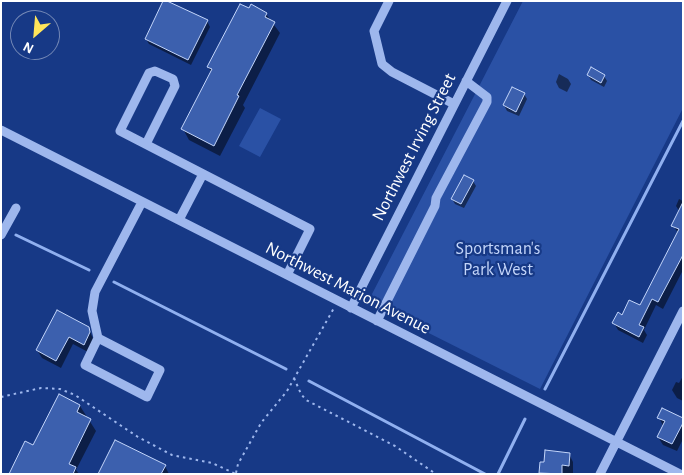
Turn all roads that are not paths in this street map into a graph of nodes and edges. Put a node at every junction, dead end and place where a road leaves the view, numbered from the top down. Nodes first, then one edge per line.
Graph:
1 (389, 1) edge
2 (507, 1) edge
3 (466, 81) junction
4 (454, 104) junction
5 (1, 130) edge
6 (146, 144) junction
7 (203, 174) junction
8 (142, 202) junction
9 (16, 208) dead end
10 (179, 220) junction
11 (1, 235) edge
12 (287, 275) junction
13 (350, 308) junction
14 (683, 311) edge
15 (377, 321) junction
16 (98, 338) junction
17 (617, 441) junction
18 (600, 474) edge
19 (680, 474) edge

1 - 4 street
2 - 3 street, Northwest Irving Street
3 - 4 street, Northwest Irving Street
3 - 15 street
4 - 13 street, Northwest Irving Street
5 - 8 street, Northwest Marion Avenue
6 - 6 street
6 - 7 street
7 - 10 street
7 - 12 street
8 - 10 street, Northwest Marion Avenue
8 - 16 street
9 - 11 street
10 - 12 street, Northwest Marion Avenue
12 - 13 street, Northwest Marion Avenue
13 - 15 street, Northwest Marion Avenue
14 - 17 street
15 - 17 street, Northwest Marion Avenue
16 - 16 street
17 - 18 street
17 - 19 street, Northwest Marion Avenue

